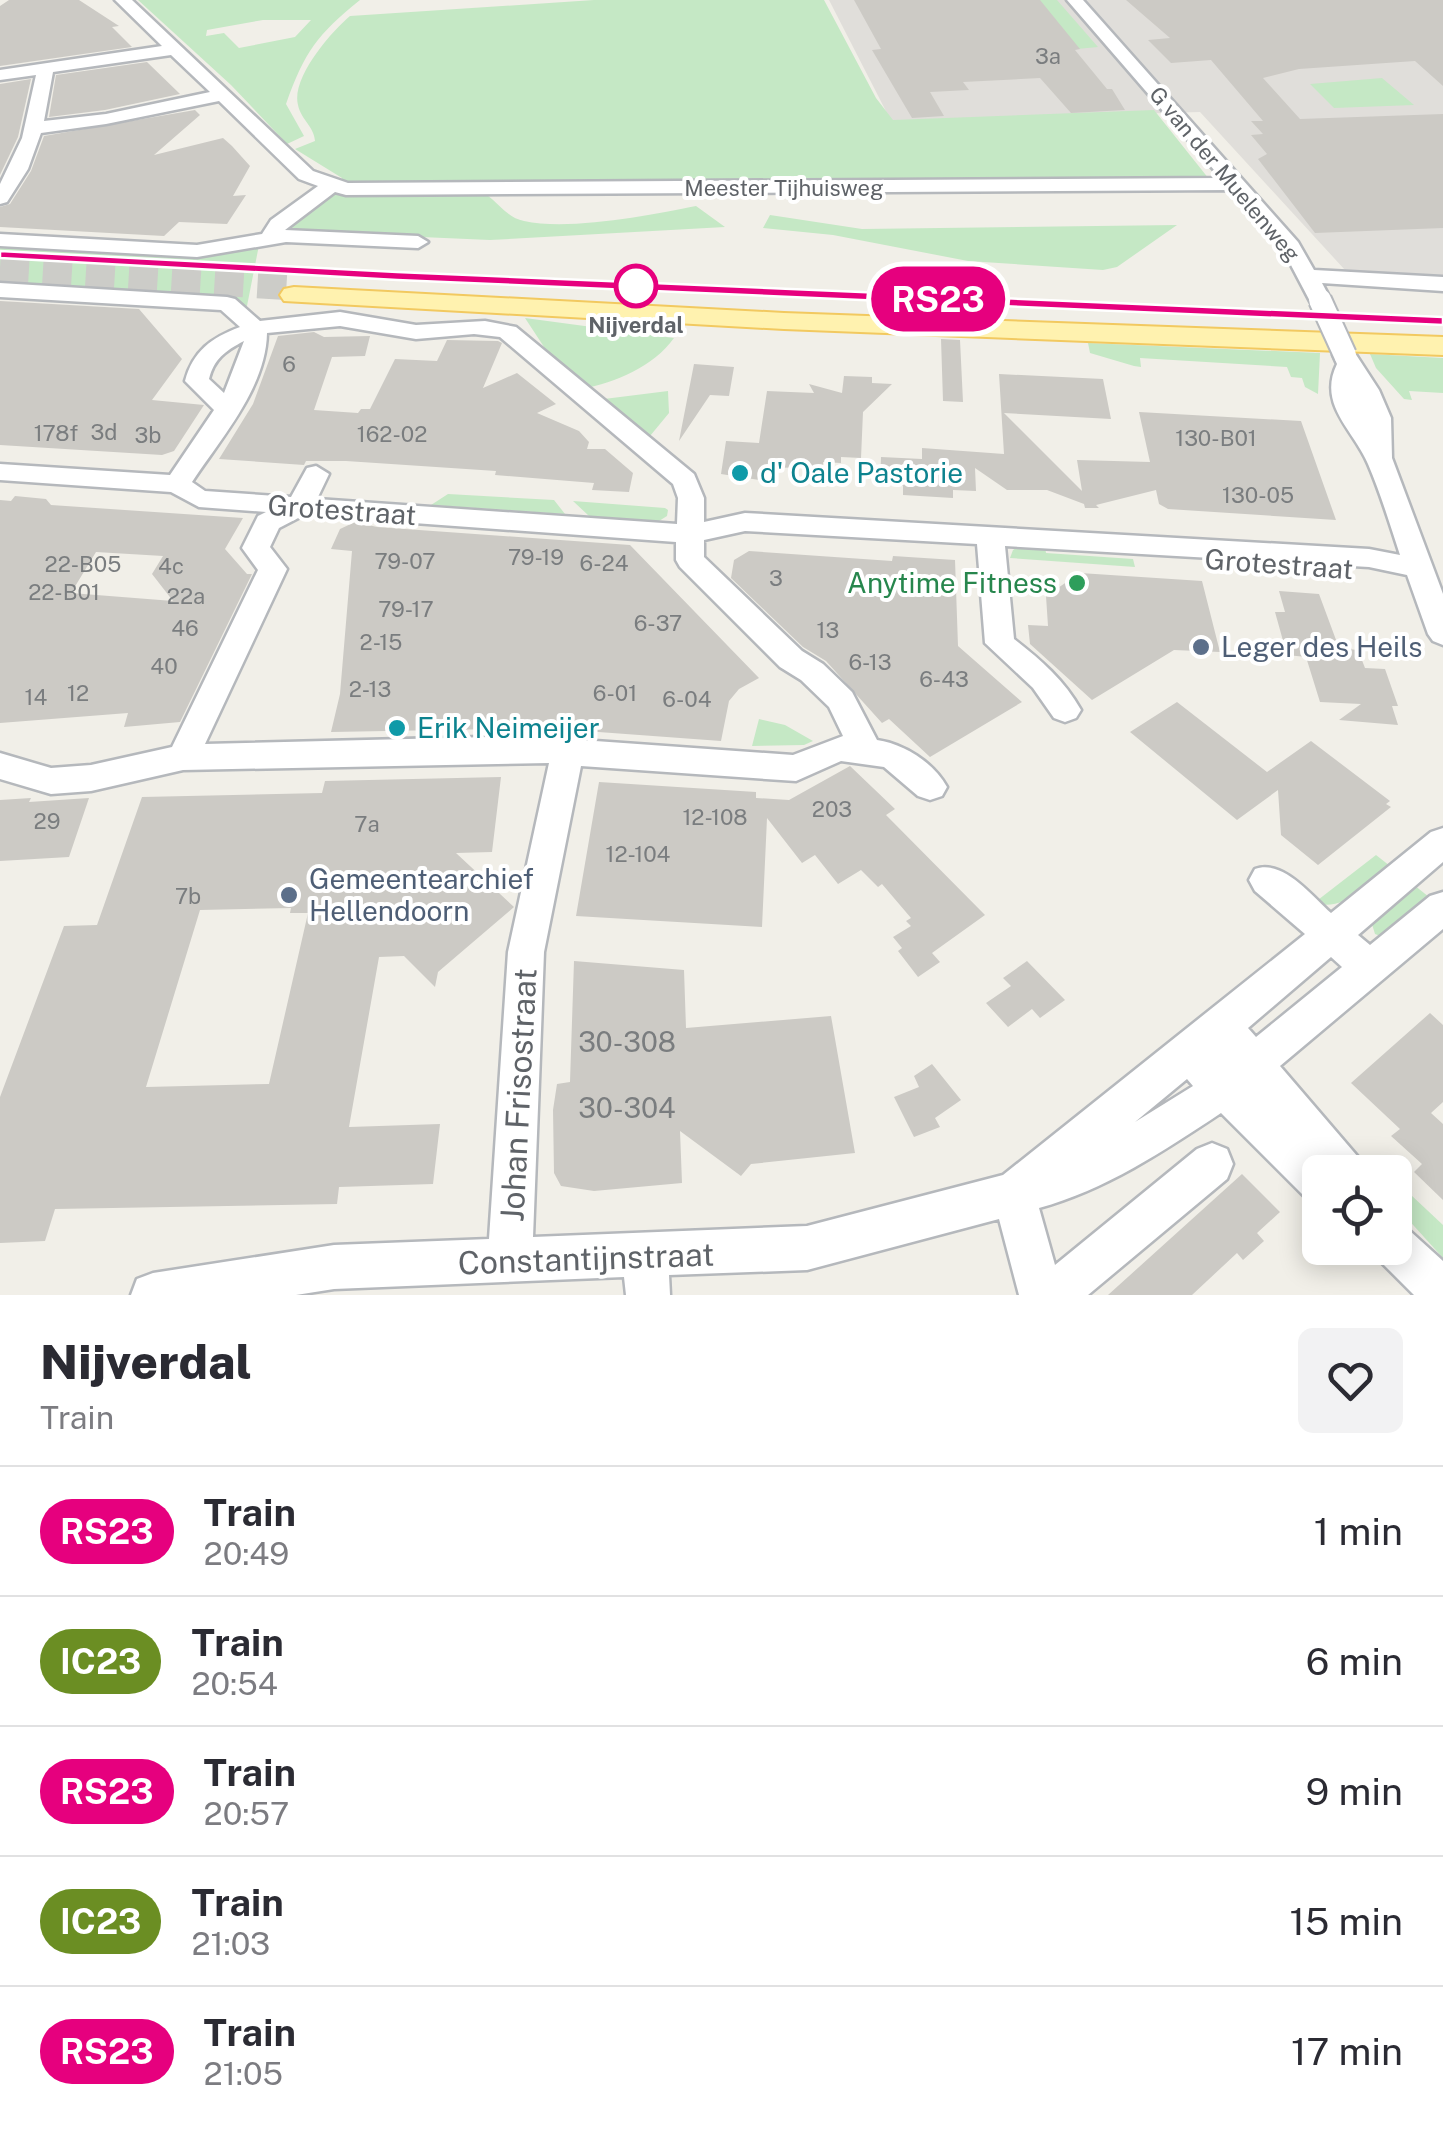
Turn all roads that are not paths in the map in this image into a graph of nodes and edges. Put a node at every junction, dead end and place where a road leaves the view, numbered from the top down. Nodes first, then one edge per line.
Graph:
1 (123, 0) edge
2 (1075, 0) edge
3 (174, 49) junction
4 (44, 71) junction
5 (0, 75) edge
6 (222, 95) junction
7 (35, 128) junction
8 (25, 152) junction
9 (0, 155) edge
10 (1237, 184) junction
11 (330, 186) junction
12 (0, 198) edge
13 (270, 237) junction
14 (0, 240) edge
15 (418, 242) dead end
16 (1310, 276) junction
17 (1443, 284) edge
18 (0, 290) edge
19 (256, 330) junction
20 (1443, 338) edge
21 (1443, 346) edge
22 (226, 408) junction
23 (316, 474) dead end
24 (3, 476) edge
25 (177, 484) junction
26 (299, 507) junction
27 (688, 534) junction
28 (990, 537) junction
29 (1431, 569) edge
30 (1443, 634) edge
31 (1064, 710) dead end
32 (568, 752) junction
33 (866, 752) junction
34 (183, 756) junction
35 (0, 766) edge
36 (930, 787) dead end
37 (1443, 842) edge
38 (1267, 880) dead end
39 (1443, 907) edge
40 (1332, 936) junction
41 (1370, 968) junction
42 (1221, 1025) junction
43 (1188, 1054) junction
44 (1256, 1064) junction
45 (1223, 1089) junction
46 (1329, 1155) edge
47 (1212, 1164) dead end
48 (1302, 1165) edge
49 (1013, 1192) junction
50 (1412, 1260) edge
51 (510, 1261) junction
52 (647, 1276) edge
53 (1443, 1292) edge
54 (175, 1294) edge
55 (1042, 1295) edge
56 (1053, 1295) edge

1 - 3 street
2 - 10 street, G van der Muelenweg
3 - 4 street
3 - 6 street
4 - 5 street
4 - 7 street
6 - 7 street
6 - 11 street
7 - 8 street
8 - 9 street
8 - 12 street
10 - 11 street, Meester Tijhuisweg
10 - 16 street, G van der Muelenweg
11 - 13 street
13 - 14 street
13 - 15 street
16 - 17 street
16 - 29 street, G van der Muelenweg, bridge
18 - 19 street
19 - 22 street
19 - 22 street
19 - 27 street
20 - 21 main road
22 - 25 street
23 - 26 street
24 - 25 street, Grotestraat
25 - 26 street, Grotestraat
26 - 27 street, Grotestraat
26 - 34 street
27 - 28 street, Grotestraat
27 - 33 street
28 - 29 street, Grotestraat
28 - 31 street
29 - 30 street
32 - 33 street
32 - 34 street
32 - 51 street, Johan Frisostraat
33 - 36 street
34 - 35 street
37 - 40 street, Constantijnstraat
38 - 40 street
39 - 41 street, Constantijnstraat
40 - 41 street
40 - 42 street, Constantijnstraat
41 - 44 street, Constantijnstraat
42 - 43 street, Constantijnstraat
42 - 44 street
43 - 45 street
43 - 49 street, Constantijnstraat
44 - 45 street, Constantijnstraat
44 - 46 street
45 - 48 street
45 - 49 street, Constantijnstraat
47 - 56 street
49 - 52 street, Constantijnstraat
49 - 55 street
50 - 53 street
51 - 52 street, Constantijnstraat
51 - 54 street, Constantijnstraat

